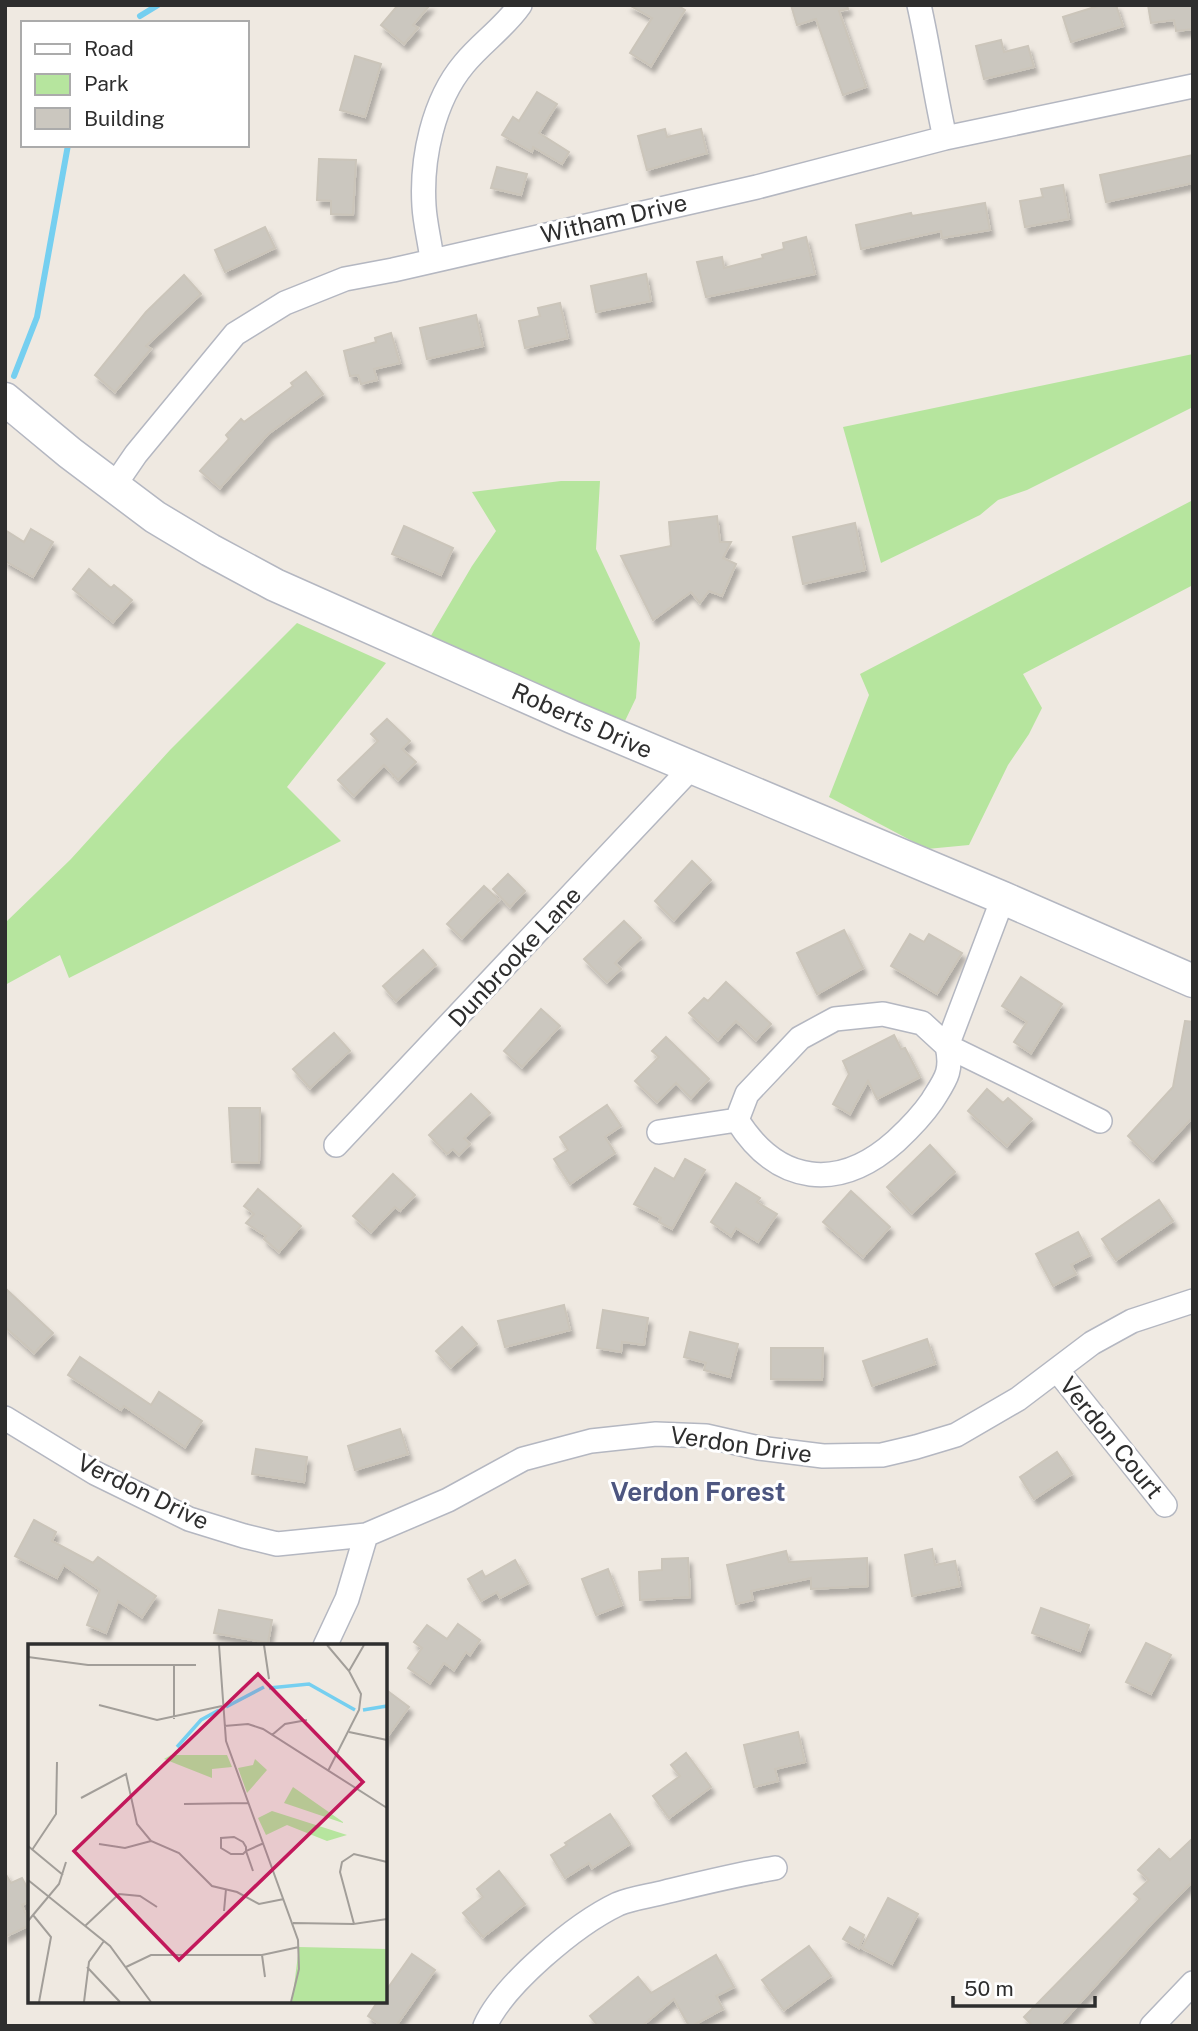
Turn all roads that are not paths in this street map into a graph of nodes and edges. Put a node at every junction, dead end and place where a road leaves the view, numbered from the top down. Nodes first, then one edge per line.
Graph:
1 (520, 5) edge
2 (919, 5) edge
3 (1193, 86) edge
4 (945, 138) junction
5 (432, 260) junction
6 (5, 399) edge
7 (114, 486) junction
8 (691, 768) junction
9 (1003, 898) junction
10 (1193, 981) edge
11 (947, 1046) junction
12 (737, 1121) junction
13 (1100, 1121) dead end
14 (659, 1132) dead end
15 (336, 1145) dead end
16 (1193, 1301) edge
17 (1057, 1370) junction
18 (5, 1418) edge
19 (1165, 1505) dead end
20 (366, 1535) junction
21 (326, 1644) edge
22 (775, 1868) dead end
23 (1193, 1983) edge
24 (485, 2026) edge
25 (1152, 2026) edge

1 - 5 street
2 - 4 street
3 - 4 street, Witham Drive
4 - 5 street, Witham Drive
5 - 7 street, Witham Drive
6 - 7 street, Roberts Drive
7 - 8 street, Roberts Drive
8 - 9 street, Roberts Drive
8 - 15 street, Dunbrooke Lane
9 - 10 street, Roberts Drive
9 - 11 street
11 - 12 street
11 - 12 street
11 - 13 street
12 - 14 street
16 - 17 street, Verdon Drive
17 - 19 street, Verdon Court
17 - 20 street, Verdon Drive
18 - 20 street, Verdon Drive
20 - 21 street
22 - 24 street
23 - 25 street

